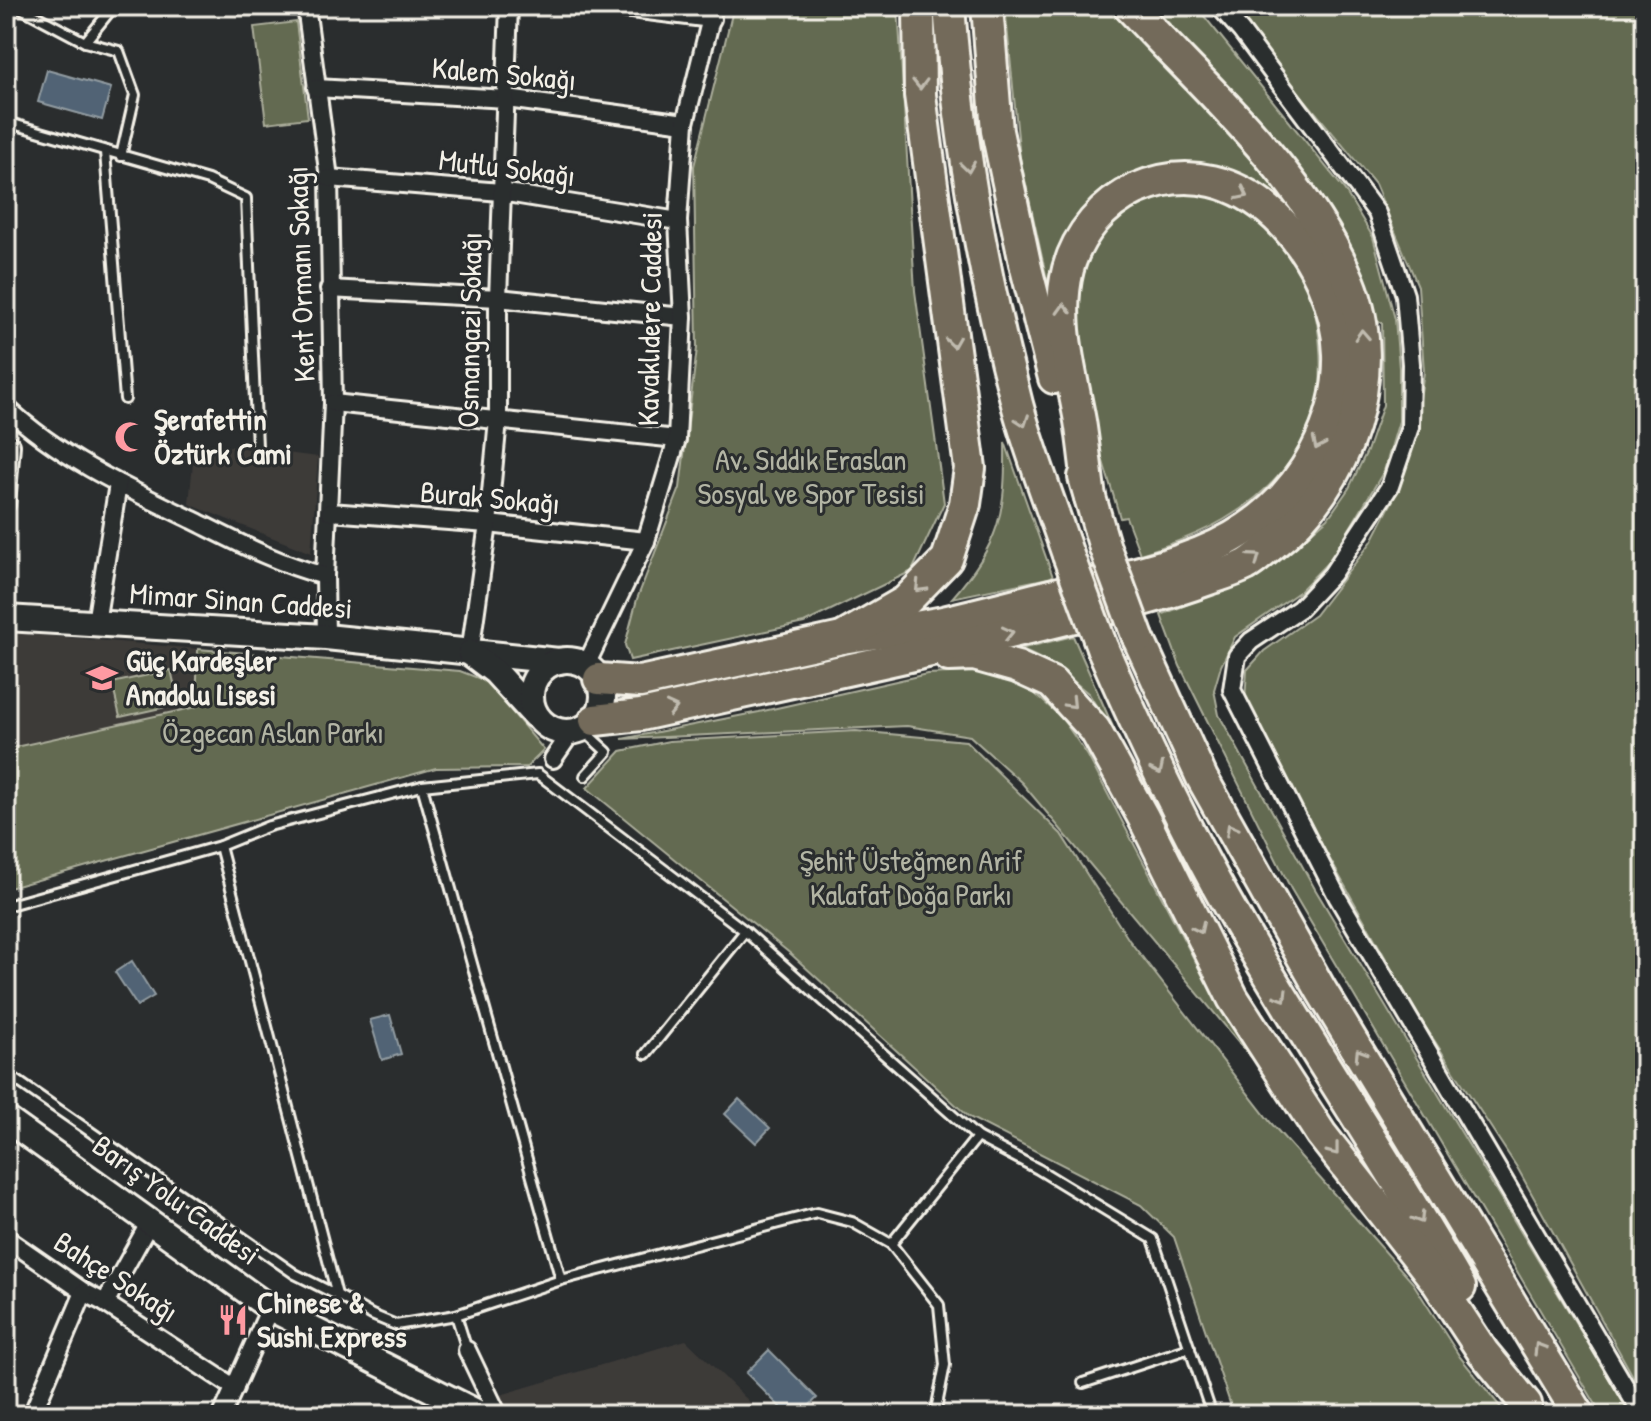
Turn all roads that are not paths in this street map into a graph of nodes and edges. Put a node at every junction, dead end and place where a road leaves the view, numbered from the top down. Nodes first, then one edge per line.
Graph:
1 (17, 6) edge
2 (114, 6) edge
3 (306, 6) edge
4 (509, 6) edge
5 (607, 6) edge
6 (919, 6) edge
7 (949, 6) edge
8 (987, 6) edge
9 (1129, 6) edge
10 (1219, 6) edge
11 (713, 12) edge
12 (85, 42) junction
13 (316, 88) junction
14 (507, 99) junction
15 (6, 122) edge
16 (685, 123) junction
17 (105, 152) junction
18 (121, 156) junction
19 (329, 178) junction
20 (501, 192) junction
21 (678, 221) junction
22 (329, 289) junction
23 (498, 298) junction
24 (683, 317) junction
25 (125, 399) dead end
26 (333, 403) junction
27 (6, 407) edge
28 (498, 420) junction
29 (33, 433) junction
30 (677, 439) junction
31 (257, 446) dead end
32 (8, 447) edge
33 (118, 484) junction
34 (1090, 497) junction
35 (6, 504) edge
36 (330, 512) junction
37 (488, 524) junction
38 (646, 541) junction
39 (325, 576) junction
40 (6, 618) edge
41 (96, 623) junction
42 (326, 637) junction
43 (842, 638) junction
44 (470, 653) junction
45 (559, 661) junction
46 (592, 672) junction
47 (813, 677) junction
48 (538, 719) junction
49 (583, 727) junction
50 (553, 759) joint
51 (538, 774) junction
52 (585, 776) dead end
53 (422, 786) junction
54 (220, 846) junction
55 (6, 906) edge
56 (745, 931) junction
57 (646, 1054) dead end
58 (6, 1073) edge
59 (6, 1119) edge
60 (977, 1137) junction
61 (151, 1220) junction
62 (891, 1244) junction
63 (8, 1245) edge
64 (561, 1280) junction
65 (84, 1292) junction
66 (337, 1295) junction
67 (105, 1303) junction
68 (270, 1308) junction
69 (456, 1315) junction
70 (1190, 1348) junction
71 (467, 1350) joint
72 (1083, 1383) dead end
73 (235, 1388) junction
74 (1529, 1410) edge
75 (32, 1415) edge
76 (222, 1415) edge
77 (482, 1415) edge
78 (498, 1415) edge
79 (935, 1415) edge
80 (1212, 1415) edge
81 (1579, 1415) edge
82 (1642, 1415) edge

1 - 12 lane
2 - 12 lane
3 - 13 street, Kent Ormanı Sokağı
4 - 14 street, Osmangazi Sokağı
5 - 11 street
6 -> 43 highway
7 -> 74 highway, bridge
8 - 34 highway
47 -> 9 highway
10 - 82 street
11 - 16 street, Kavaklıdere Caddesi
12 - 18 lane
13 - 14 street, Kalem Sokağı
13 - 19 street, Kent Ormanı Sokağı
14 - 16 street, Kalem Sokağı
14 - 20 street, Osmangazi Sokağı
15 - 17 lane
16 - 21 street, Kavaklıdere Caddesi
17 - 18 lane
17 - 25 lane
18 - 31 lane
19 - 20 street, Mutlu Sokağı
19 - 22 street, Kent Ormanı Sokağı
20 - 21 street, Mutlu Sokağı
20 - 23 street, Osmangazi Sokağı
21 - 24 street, Kavaklıdere Caddesi
22 - 23 street
22 - 26 street, Kent Ormanı Sokağı
23 - 24 street
23 - 28 street, Osmangazi Sokağı
24 - 30 street, Kavaklıdere Caddesi
26 - 28 street
26 - 36 street, Kent Ormanı Sokağı
27 - 29 street
28 - 30 street
28 - 37 street, Osmangazi Sokağı
29 - 32 street
29 - 33 street
30 - 38 street, Kavaklıdere Caddesi
32 - 35 street
33 - 39 street
33 - 41 street
34 -> 43 highway
81 -> 34 highway, bridge
36 - 37 street, Burak Sokağı
36 - 39 street, Kent Ormanı Sokağı
37 - 38 street, Burak Sokağı
37 - 44 street, Osmangazi Sokağı
38 - 46 street, Kavaklıdere Caddesi
39 - 42 street, Kent Ormanı Sokağı
40 - 41 main road, Mimar Sinan Caddesi
41 - 42 main road, Mimar Sinan Caddesi
42 - 44 main road, Mimar Sinan Caddesi
43 - 46 highway
44 - 45 main road, Mimar Sinan Caddesi
44 - 48 main road
45 - 46 main road
45 - 48 main road
46 - 49 main road
49 -> 47 highway
47 -> 74 highway
48 - 49 main road
49 - 50 street
49 - 52 lane
50 - 51 lane
51 - 53 lane
51 - 56 lane
53 - 54 lane
53 - 64 lane
54 - 55 lane
54 - 66 lane
56 - 57 lane
56 - 60 lane
58 - 66 lane
59 - 61 main road, Barış Yolu Caddesi
60 - 62 lane
60 - 70 lane
61 - 67 street
61 - 68 main road, Barış Yolu Caddesi
62 - 64 lane
62 - 79 lane
63 - 65 street, Bahçe Sokağı
64 - 69 lane
65 - 67 street, Bahçe Sokağı
65 - 75 street
66 - 69 lane
67 - 73 street, Bahçe Sokağı
68 - 73 street
68 - 77 main road, Barış Yolu Caddesi
69 - 71 lane
70 - 72 lane
70 - 80 lane
71 - 78 street
73 - 76 street

